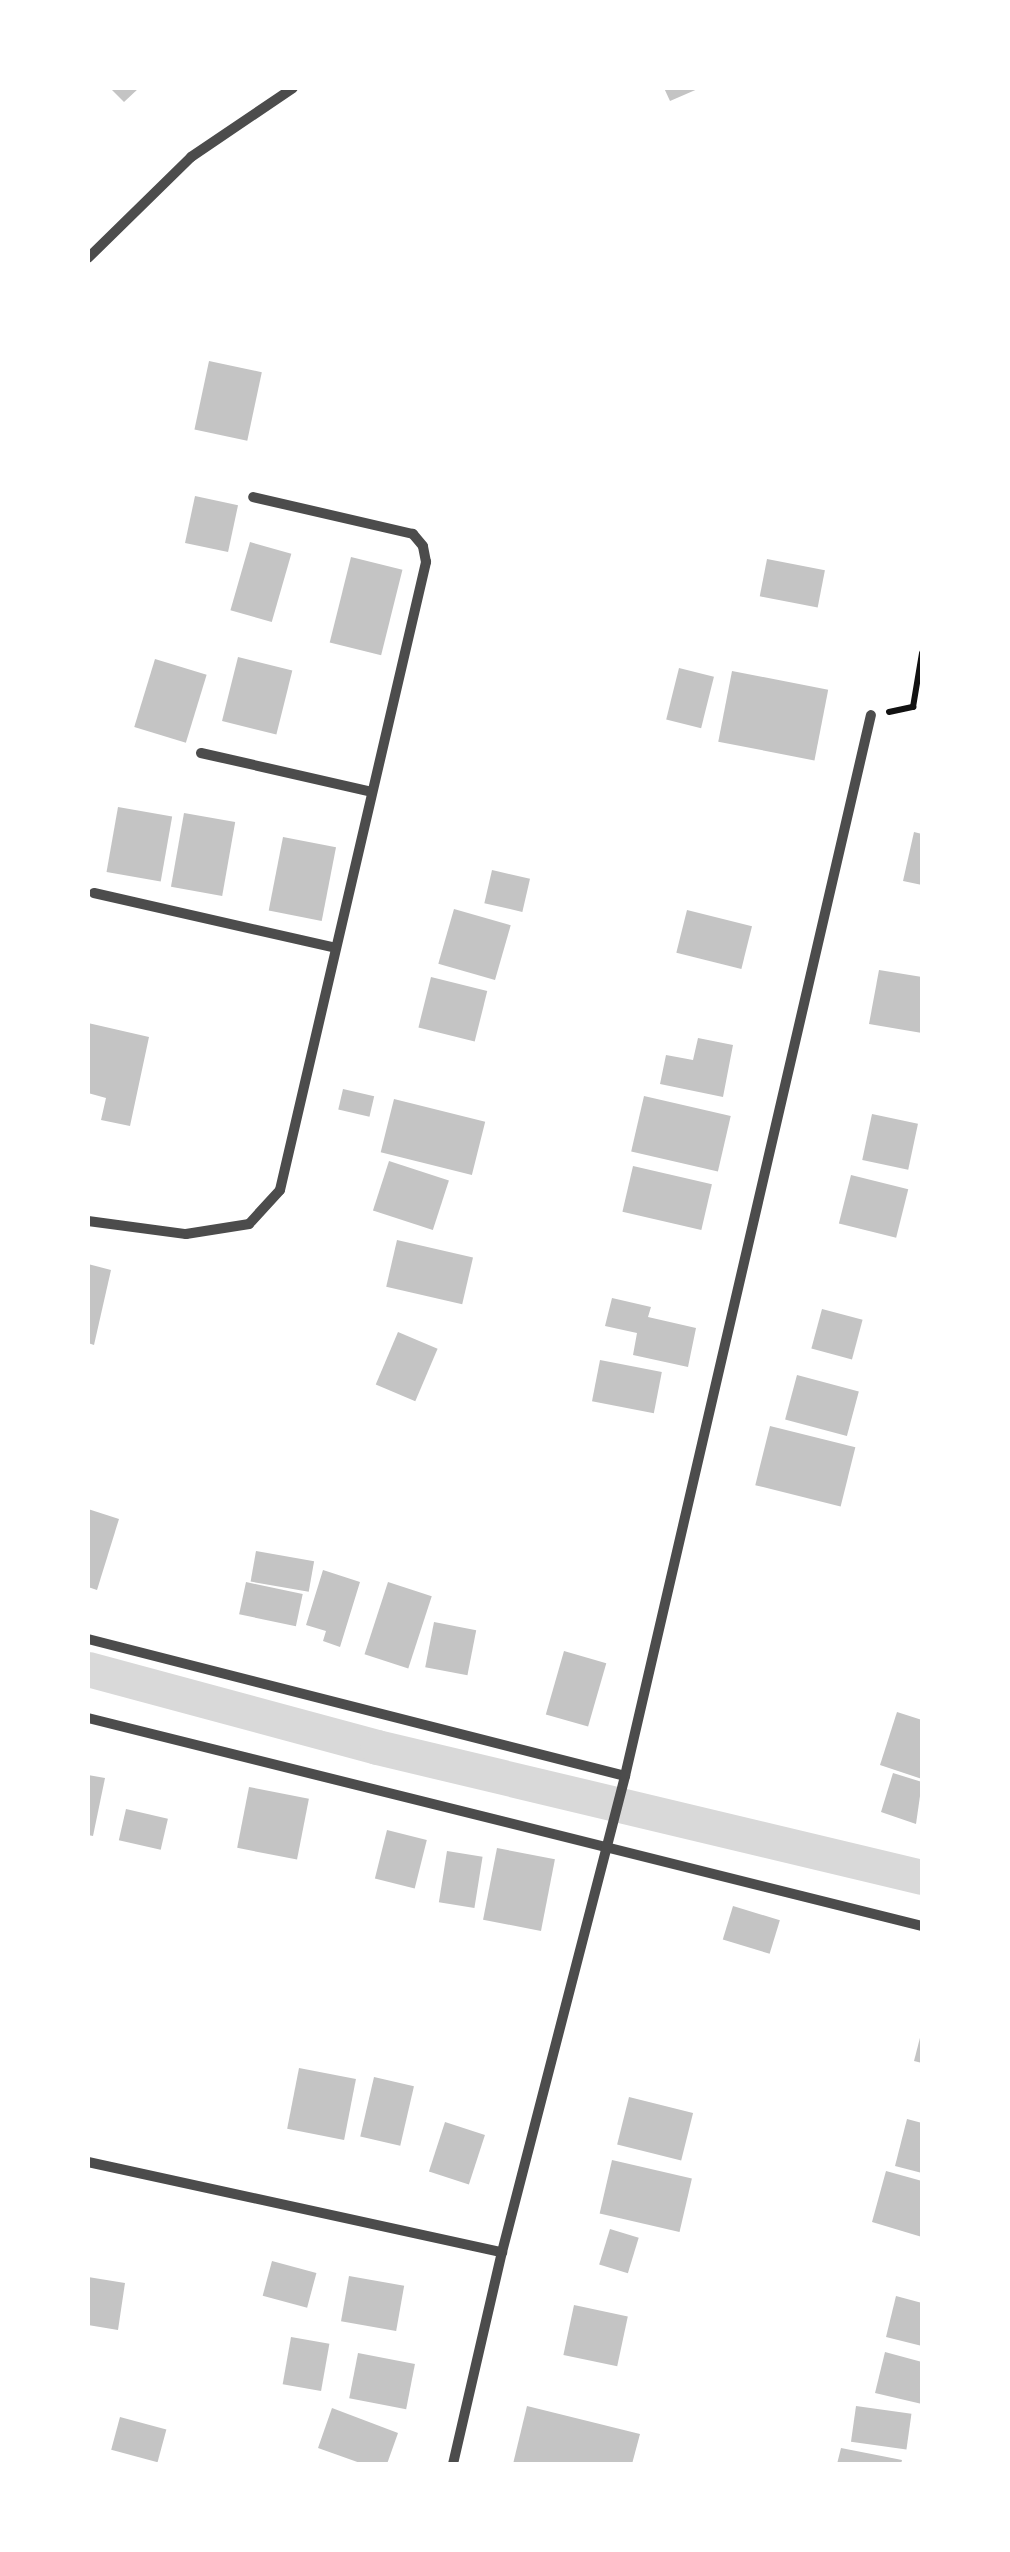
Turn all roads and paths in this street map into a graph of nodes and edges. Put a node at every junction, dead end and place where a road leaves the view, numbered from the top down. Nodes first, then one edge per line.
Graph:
1 (294, 88) edge
2 (88, 258) edge
3 (253, 497) dead end
4 (922, 653) edge
5 (871, 715) joint
6 (201, 753) dead end
7 (372, 792) junction
8 (94, 893) dead end
9 (336, 948) junction
10 (88, 1221) edge
11 (88, 1639) edge
12 (88, 1718) edge
13 (625, 1776) junction
14 (605, 1847) junction
15 (922, 1926) edge
16 (88, 2162) edge
17 (502, 2252) junction
18 (453, 2464) edge

1 - 2 street
3 - 7 street
4 - 5 path
5 - 13 street
6 - 7 street
7 - 9 street
8 - 9 street
9 - 10 street
11 - 13 street
12 - 14 street
13 - 14 street
14 - 15 street
14 - 17 street
16 - 17 street
17 - 18 street

